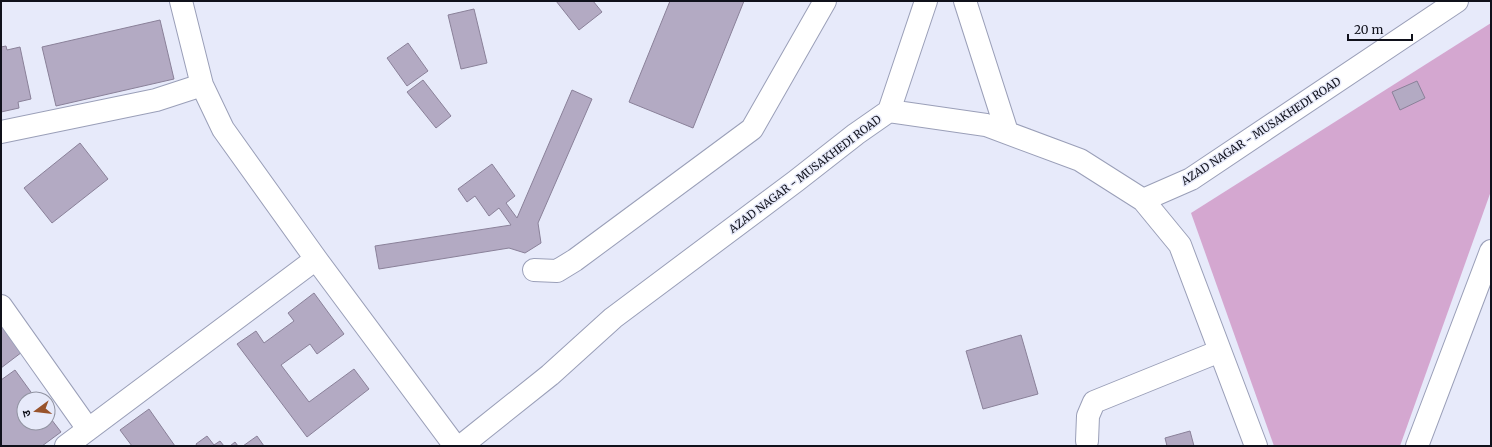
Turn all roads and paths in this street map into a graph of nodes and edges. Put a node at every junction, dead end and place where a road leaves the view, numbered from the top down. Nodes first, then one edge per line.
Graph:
1 (181, 1) edge
2 (825, 1) edge
3 (926, 1) edge
4 (965, 1) edge
5 (1457, 1) edge
6 (202, 85) junction
7 (889, 111) junction
8 (1007, 132) junction
9 (4, 135) edge
10 (1143, 200) junction
11 (1491, 251) edge
12 (316, 259) junction
13 (534, 270) dead end
14 (1, 306) edge
15 (1220, 351) junction
16 (77, 440) edge
17 (1087, 441) dead end
18 (455, 446) edge
19 (461, 446) edge
20 (1256, 446) edge
21 (1417, 446) edge

1 - 6 street
2 - 13 street
3 - 7 street
4 - 8 street
5 - 10 street, AZAD NAGAR - MUSAKHEDI ROAD
6 - 9 street
6 - 12 street
7 - 8 street, AZAD NAGAR - MUSAKHEDI ROAD
7 - 19 street, AZAD NAGAR - MUSAKHEDI ROAD
8 - 10 street, AZAD NAGAR - MUSAKHEDI ROAD
10 - 15 street
11 - 21 street
12 - 16 street
12 - 18 street
14 - 16 street
15 - 17 street
15 - 20 street

